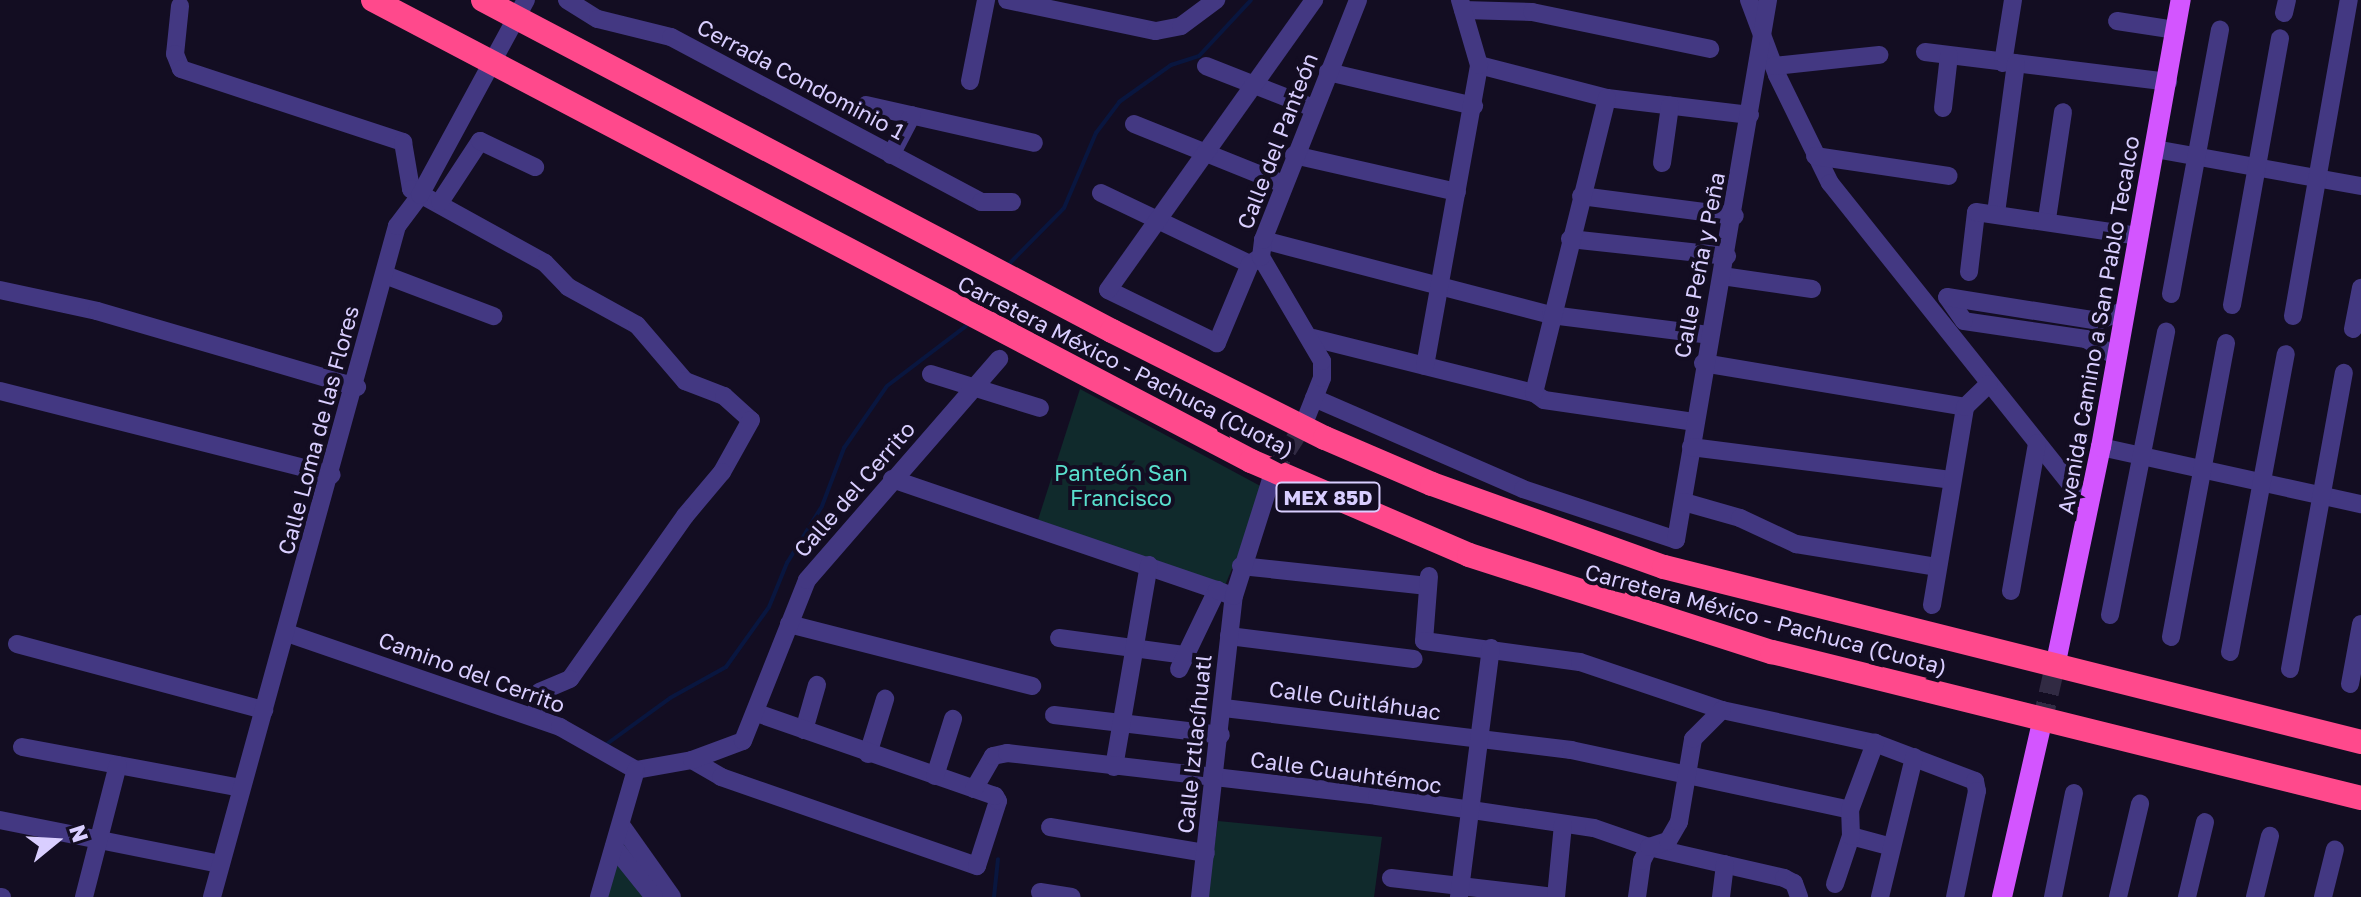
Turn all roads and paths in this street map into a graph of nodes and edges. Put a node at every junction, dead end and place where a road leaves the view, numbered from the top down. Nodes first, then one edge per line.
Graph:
1 (373, 0) edge
2 (483, 0) edge
3 (526, 0) edge
4 (567, 0) edge
5 (986, 0) edge
6 (1007, 0) edge
7 (1216, 0) edge
8 (1314, 0) edge
9 (1358, 0) edge
10 (1749, 0) edge
11 (1768, 0) edge
12 (2013, 0) edge
13 (2181, 0) edge
14 (2349, 0) edge
15 (1462, 5) edge
16 (180, 6) dead end
17 (2117, 21) dead end
18 (2176, 30) junction
19 (2220, 30) dead end
20 (1763, 33) junction
21 (2280, 38) dead end
22 (1710, 49) dead end
23 (1925, 52) dead end
24 (1879, 55) dead end
25 (1949, 55) junction
26 (2009, 63) junction
27 (1479, 65) junction
28 (1206, 66) dead end
29 (1774, 66) junction
30 (1328, 72) junction
31 (970, 81) dead end
32 (2168, 82) junction
33 (1253, 84) junction
34 (1607, 98) junction
35 (866, 105) dead end
36 (1474, 106) junction
37 (1670, 106) junction
38 (1313, 108) junction
39 (1943, 108) dead end
40 (2063, 112) dead end
41 (912, 115) junction
42 (1750, 115) junction
43 (1134, 124) dead end
44 (1034, 143) dead end
45 (2155, 149) junction
46 (1203, 153) junction
47 (891, 155) junction
48 (1294, 155) junction
49 (1815, 156) junction
50 (2197, 156) junction
51 (1662, 163) dead end
52 (535, 167) dead end
53 (2257, 167) junction
54 (1949, 176) dead end
55 (2318, 178) junction
56 (1281, 183) junction
57 (2361, 186) edge
58 (1457, 192) junction
59 (1101, 193) dead end
60 (420, 195) junction
61 (1581, 196) junction
62 (440, 202) junction
63 (1012, 202) dead end
64 (1996, 213) junction
65 (1735, 216) junction
66 (2047, 219) junction
67 (1156, 220) junction
68 (2139, 236) junction
69 (1570, 239) junction
70 (1258, 254) junction
71 (1727, 256) junction
72 (1969, 272) dead end
73 (385, 275) junction
74 (1722, 276) junction
75 (2361, 288) edge
76 (1437, 289) junction
77 (1812, 289) dead end
78 (0, 290) edge
79 (2171, 294) dead end
80 (2232, 305) dead end
81 (2125, 310) junction
82 (1551, 315) junction
83 (493, 316) dead end
84 (2293, 316) dead end
85 (2098, 321) junction
86 (2353, 329) dead end
87 (2166, 331) dead end
88 (1709, 335) junction
89 (1313, 338) junction
90 (2086, 339) junction
91 (2226, 343) dead end
92 (2286, 354) dead end
93 (2117, 357) junction
94 (999, 359) dead end
95 (1703, 363) junction
96 (1425, 366) junction
97 (2344, 373) dead end
98 (931, 374) dead end
99 (1989, 384) junction
100 (357, 387) junction
101 (975, 388) junction
102 (0, 391) edge
103 (1534, 393) junction
104 (1314, 398) junction
105 (1965, 407) junction
106 (1040, 408) dead end
107 (1695, 422) junction
108 (1303, 426) tunnel mouth
109 (2037, 443) junction
110 (1691, 447) junction
111 (2101, 447) junction
112 (2142, 457) junction
113 (2201, 468) junction
114 (1273, 473) tunnel mouth
115 (332, 475) junction
116 (892, 479) junction
117 (1951, 480) junction
118 (2262, 482) junction
119 (2322, 494) junction
120 (1684, 502) junction
121 (2361, 504) edge
122 (2089, 507) junction
123 (1149, 565) junction
124 (1241, 566) junction
125 (1936, 567) junction
126 (2011, 591) dead end
127 (1225, 593) junction
128 (1932, 605) dead end
129 (2110, 615) dead end
130 (789, 624) junction
131 (2361, 624) edge
132 (287, 633) junction
133 (1229, 636) junction
134 (2171, 637) dead end
135 (1059, 638) dead end
136 (17, 644) dead end
137 (1134, 647) junction
138 (1491, 648) junction
139 (2230, 652) dead end
140 (2057, 657) tunnel mouth
141 (1414, 659) dead end
142 (2290, 669) dead end
143 (2350, 684) dead end
144 (817, 685) dead end
145 (1032, 686) dead end
146 (885, 699) dead end
147 (1224, 708) junction
148 (264, 710) junction
149 (1722, 710) junction
150 (757, 713) junction
151 (1054, 715) dead end
152 (535, 717) junction
153 (953, 719) dead end
154 (1120, 723) junction
155 (2042, 723) tunnel mouth
156 (804, 730) junction
157 (1221, 735) junction
158 (1479, 740) junction
159 (2361, 742) edge
160 (1875, 743) junction
161 (22, 747) dead end
162 (868, 754) junction
163 (1914, 757) junction
164 (692, 760) junction
165 (118, 765) junction
166 (1114, 767) junction
167 (636, 770) junction
168 (1688, 775) junction
169 (935, 776) junction
170 (1216, 779) junction
171 (241, 788) junction
172 (974, 789) junction
173 (2074, 793) dead end
174 (2361, 798) edge
175 (2140, 804) dead end
176 (1850, 810) junction
177 (1469, 813) junction
178 (0, 820) edge
179 (2205, 822) dead end
180 (1563, 824) junction
181 (621, 825) junction
182 (1050, 827) dead end
183 (1851, 836) junction
184 (2270, 836) dead end
185 (99, 840) junction
186 (614, 847) junction
187 (1649, 847) junction
188 (1892, 847) junction
189 (2335, 849) dead end
190 (1206, 853) junction
191 (221, 864) junction
192 (1725, 864) junction
193 (1391, 878) dead end
194 (1835, 884) dead end
195 (1797, 890) edge
196 (1040, 892) dead end
197 (1459, 892) edge
198 (84, 897) edge
199 (212, 897) edge
200 (599, 897) edge
201 (654, 897) edge
202 (672, 897) edge
203 (1072, 897) edge
204 (1200, 897) edge
205 (1555, 897) edge
206 (1637, 897) edge
207 (1721, 897) edge
208 (1880, 897) edge
209 (1955, 897) edge
210 (2002, 897) edge
211 (2053, 897) edge
212 (2118, 897) edge
213 (2187, 897) edge
214 (2255, 897) edge
215 (2323, 897) edge

1 - 174 highway, Carretera México - Pachuca (Cuota) / MEX 85D
2 - 159 highway, Carretera México - Pachuca (Cuota) / MEX 85D
3 - 60 street, Calle Loma de las Flores
4 - 47 street, Cerrada Condominio 1
5 - 31 street
6 - 7 street
8 - 33 street
9 - 30 street, Calle del Panteón
10 - 20 street
11 - 20 street, Calle Peña y Peña
12 - 26 street
13 - 18 main road, Avenida Camino a San Pablo Tecalco
14 - 55 street
15 - 22 street
15 - 27 street
16 - 60 street
17 - 18 street
18 - 32 main road, Avenida Camino a San Pablo Tecalco
19 - 50 street
20 - 29 street
20 - 42 street, Calle Peña y Peña
21 - 53 street
23 - 25 street
24 - 29 street
25 - 26 street
25 - 39 street
26 - 32 street
26 - 64 street
27 - 34 street
27 - 36 street
28 - 33 street
29 - 49 street
30 - 36 street
30 - 38 street, Calle del Panteón
32 - 45 main road, Avenida Camino a San Pablo Tecalco
33 - 38 street
33 - 46 street
34 - 37 street
34 - 61 street
35 - 41 street
36 - 58 street
37 - 42 street
37 - 51 street
38 - 48 street, Calle del Panteón
40 - 66 street
41 - 44 street
41 - 47 street
42 - 65 street, Calle Peña y Peña
43 - 46 street
45 - 50 street
45 - 68 main road, Avenida Camino a San Pablo Tecalco
46 - 56 street
46 - 67 street
47 - 63 street, Cerrada Condominio 1
48 - 56 street, Calle del Panteón
48 - 58 street
49 - 54 street
49 - 99 street
50 - 53 street
50 - 79 street
52 - 62 street
53 - 55 street
53 - 80 street
55 - 57 street
55 - 84 street
56 - 70 street, Calle del Panteón
58 - 76 street
59 - 67 street
60 - 62 street
60 - 73 street, Calle Loma de las Flores
61 - 65 street
61 - 69 street
62 - 152 street
64 - 66 street
64 - 72 street
65 - 71 street, Calle Peña y Peña
66 - 68 street
67 - 70 street
67 - 70 street
68 - 81 main road, Avenida Camino a San Pablo Tecalco
69 - 71 street
69 - 82 street
70 - 76 street
70 - 89 street, Calle del Panteón
71 - 74 street, Calle Peña y Peña
73 - 83 street
73 - 100 street, Calle Loma de las Flores
74 - 77 street
74 - 88 street, Calle Peña y Peña
75 - 86 street
76 - 82 street
76 - 96 street
78 - 100 street
81 - 85 street
81 - 93 main road, Avenida Camino a San Pablo Tecalco
82 - 88 street
82 - 103 street
85 - 90 street
85 - 90 street
87 - 112 street
88 - 95 street, Calle Peña y Peña
89 - 96 street
89 - 104 street, Calle del Panteón
90 - 93 street
91 - 113 street
92 - 118 street
93 - 111 main road, Avenida Camino a San Pablo Tecalco
94 - 101 street, Calle del Cerrito
95 - 105 street
95 - 107 street, Calle Peña y Peña
96 - 103 street
97 - 119 street
98 - 101 street
99 - 105 street
99 - 109 street
100 - 115 street, Calle Loma de las Flores
101 - 106 street
101 - 116 street, Calle del Cerrito
102 - 115 street
103 - 107 street
104 - 108 street, Calle del Panteón
104 - 120 street, Calle Peña y Peña
105 - 117 street
107 - 110 street, Calle Peña y Peña
109 - 122 street
109 - 126 street
110 - 117 street
110 - 120 street, Calle Peña y Peña
111 - 112 street
111 - 122 main road, Avenida Camino a San Pablo Tecalco
112 - 113 street
112 - 129 street
113 - 118 street
113 - 134 street
114 - 124 street
115 - 132 street, Calle Loma de las Flores
116 - 123 street
116 - 130 street, Calle del Cerrito
117 - 125 street
118 - 119 street
118 - 139 street
119 - 121 street
119 - 142 street
120 - 125 street
122 - 140 main road, Avenida Camino a San Pablo Tecalco
123 - 127 street
123 - 137 street
124 - 127 street
124 - 138 street
125 - 128 street
127 - 133 street, Calle Iztlacíhuatl
127 - 137 street
130 - 145 street
130 - 150 street, Calle del Cerrito
131 - 143 street
132 - 148 street, Calle Loma de las Flores
132 - 152 street, Camino del Cerrito
133 - 141 street
133 - 147 street, Calle Iztlacíhuatl
135 - 137 street
136 - 148 street
137 - 154 street
138 - 149 street
138 - 158 street
144 - 156 street
146 - 162 street
147 - 157 street, Calle Iztlacíhuatl
147 - 158 street, Calle Cuitláhuac
148 - 171 street, Calle Loma de las Flores
149 - 160 street
149 - 168 street
150 - 156 street
150 - 164 street, Calle del Cerrito
151 - 154 street
152 - 167 street, Camino del Cerrito
153 - 169 street
154 - 157 street
154 - 166 street
155 - 210 main road
156 - 162 street
157 - 170 street, Calle Iztlacíhuatl
158 - 168 street, Calle Cuitláhuac
158 - 177 street
160 - 163 street
160 - 176 street
161 - 165 street
162 - 169 street
163 - 188 street
163 - 209 street
164 - 167 street, Calle del Cerrito
164 - 172 street
165 - 171 street
165 - 185 street
166 - 170 street, Calle Cuauhtémoc
166 - 172 street, Calle Cuauhtémoc
167 - 181 street
168 - 176 street, Calle Cuitláhuac
168 - 187 street
169 - 172 street
170 - 177 street, Calle Cuauhtémoc
170 - 190 street, Calle Iztlacíhuatl
171 - 191 street, Calle Loma de las Flores
173 - 211 street
175 - 212 street
176 - 183 street
177 - 180 street, Calle Cuauhtémoc
177 - 197 street
178 - 185 street
179 - 213 street
180 - 187 street, Calle Cuauhtémoc
180 - 205 street
181 - 186 street
181 - 202 street
182 - 190 street
183 - 188 street
183 - 194 street
184 - 214 street
185 - 191 street
185 - 198 street
186 - 200 street
186 - 201 street
187 - 192 street, Calle Cuauhtémoc
187 - 206 street
188 - 208 street
189 - 215 street
190 - 204 street, Calle Iztlacíhuatl
191 - 199 street, Calle Loma de las Flores
192 - 195 street, Calle Cuauhtémoc
192 - 207 street
193 - 197 street
196 - 203 street
197 - 205 street

